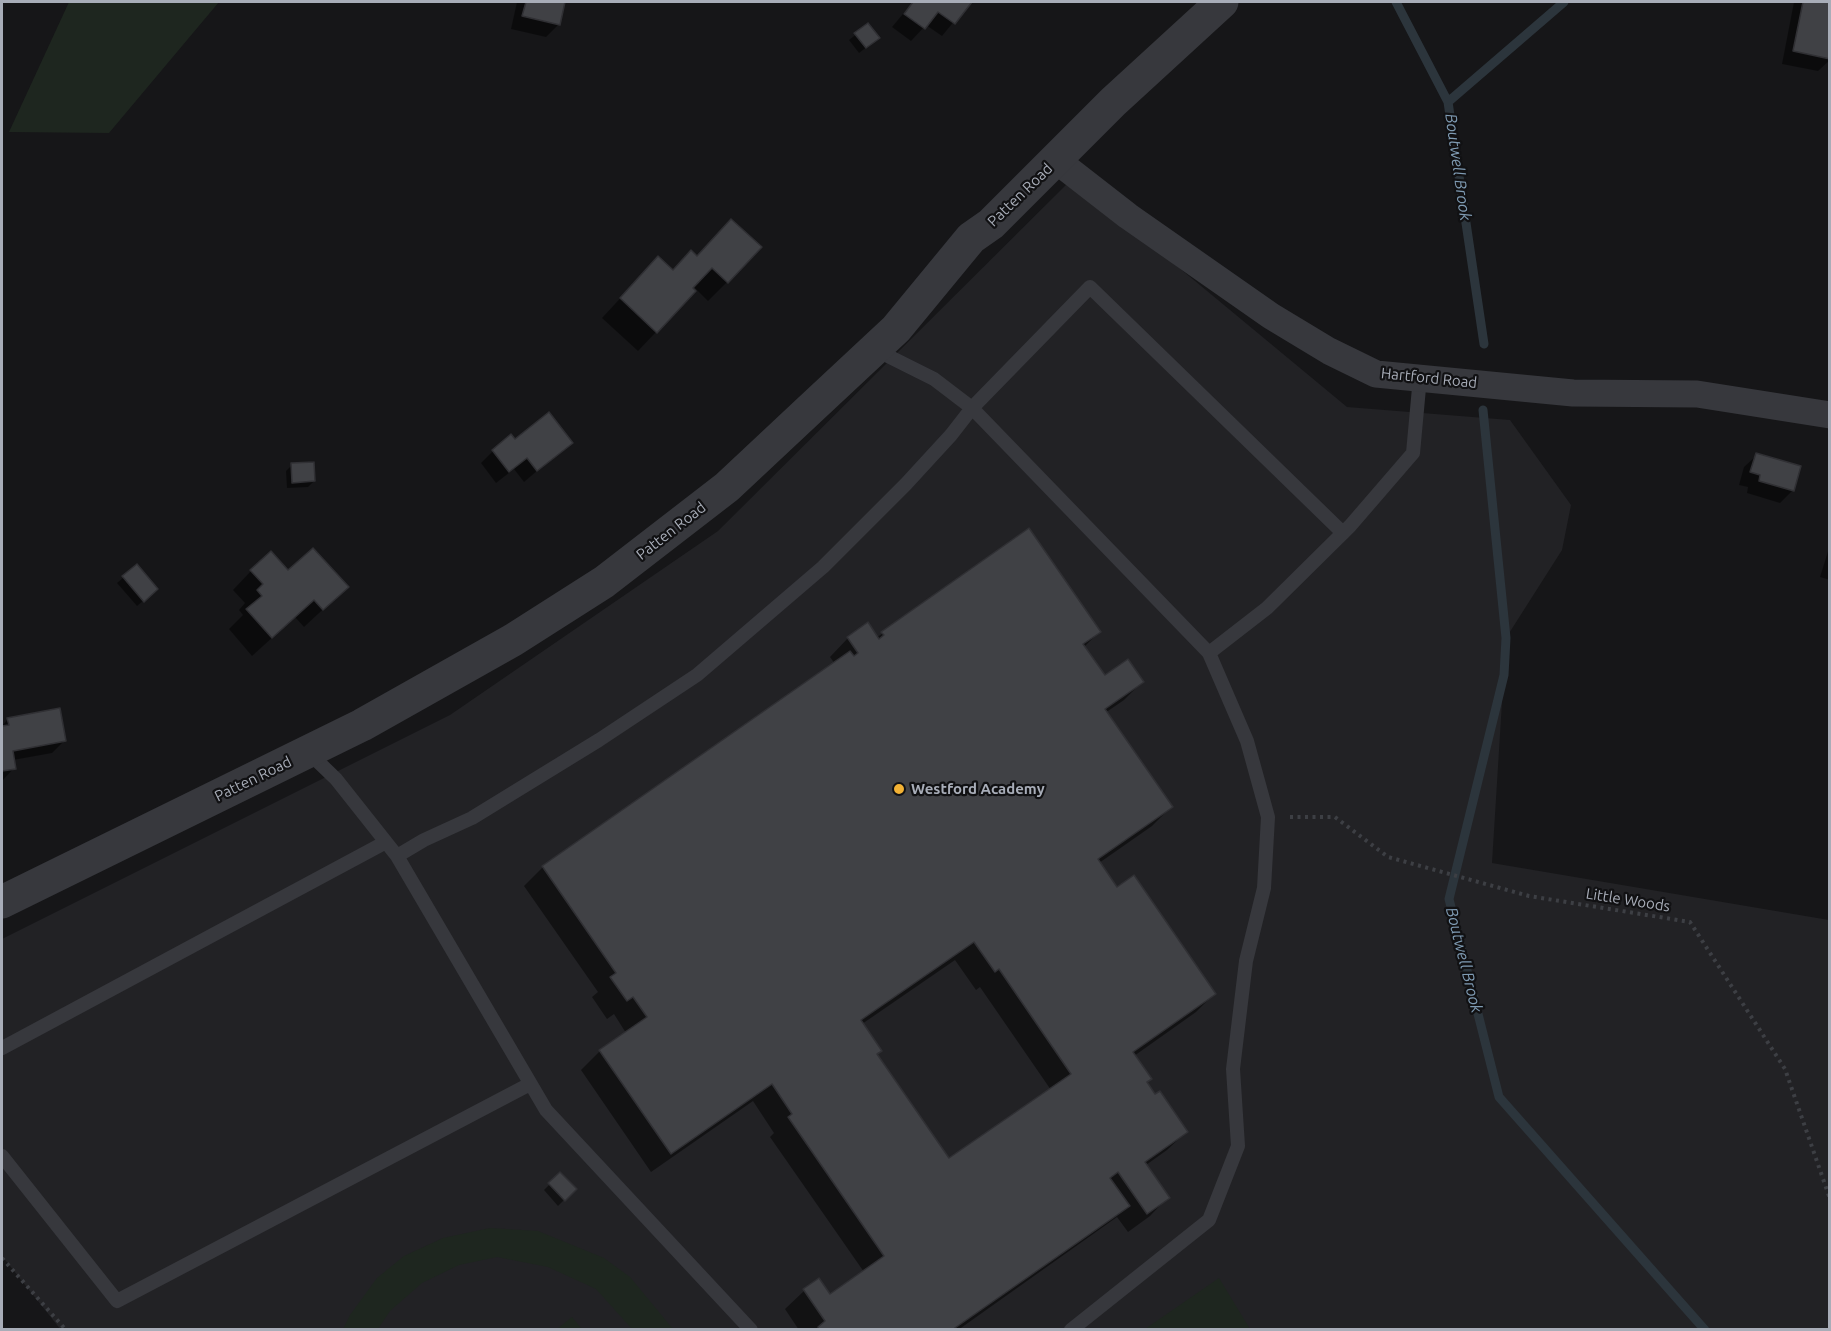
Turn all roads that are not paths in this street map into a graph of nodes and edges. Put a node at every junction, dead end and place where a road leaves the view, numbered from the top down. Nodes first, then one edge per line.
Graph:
1 (1222, 2) edge
2 (1056, 160) junction
3 (874, 349) junction
4 (1420, 377) junction
5 (972, 408) junction
6 (1830, 415) edge
7 (1343, 533) junction
8 (1209, 653) junction
9 (308, 752) junction
10 (386, 842) junction
11 (397, 856) junction
12 (2, 902) edge
13 (2, 1048) edge
14 (530, 1084) junction
15 (2, 1156) edge
16 (751, 1329) edge
17 (1071, 1329) edge

1 - 2 street, Patten Road
2 - 3 street, Patten Road
2 - 4 street, Hartford Road
3 - 5 lane
3 - 9 street, Patten Road
4 - 6 street, Hartford Road
4 - 7 lane
5 - 7 lane
5 - 8 lane
5 - 11 lane
7 - 8 lane
8 - 17 lane
9 - 10 lane
9 - 12 street, Patten Road
10 - 11 lane
10 - 13 lane
11 - 14 lane
14 - 15 lane
14 - 16 lane

